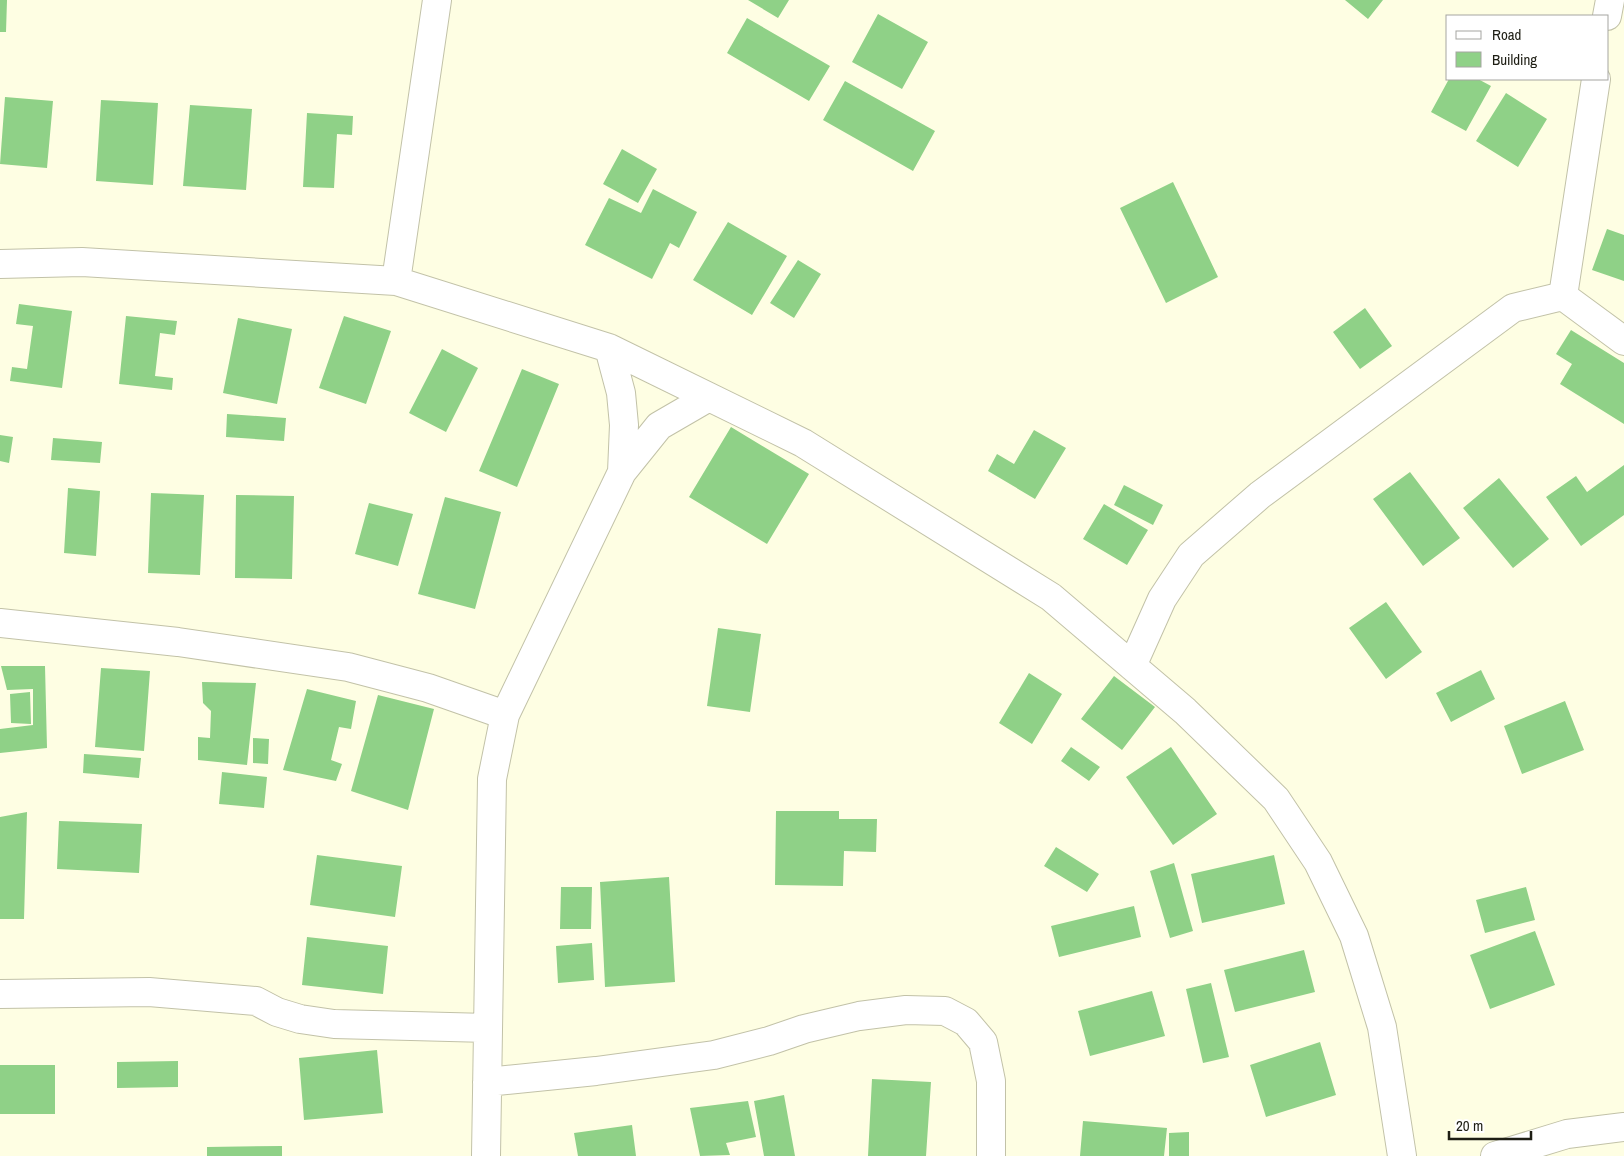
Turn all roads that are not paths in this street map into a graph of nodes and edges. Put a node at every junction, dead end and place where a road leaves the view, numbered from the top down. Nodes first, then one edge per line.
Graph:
1 (437, 0) edge
2 (1610, 0) edge
3 (1607, 15) edge
4 (1596, 80) edge
5 (0, 264) edge
6 (396, 281) junction
7 (1563, 296) junction
8 (1624, 341) edge
9 (609, 348) junction
10 (709, 397) junction
11 (622, 472) junction
12 (0, 622) edge
13 (1132, 666) junction
14 (505, 715) junction
15 (0, 994) edge
16 (488, 1028) junction
17 (488, 1082) junction
18 (1624, 1127) edge
19 (486, 1156) edge
20 (991, 1156) edge
21 (1402, 1156) edge
22 (1495, 1156) edge

1 - 6 street
2 - 3 street
4 - 7 street
5 - 6 street
6 - 9 street
7 - 8 street
7 - 13 street
9 - 10 street
9 - 11 street
10 - 11 street
10 - 13 street
11 - 14 street
12 - 14 street
13 - 21 street
14 - 16 street
15 - 16 street
16 - 17 street
17 - 19 street
17 - 20 street
18 - 22 street

